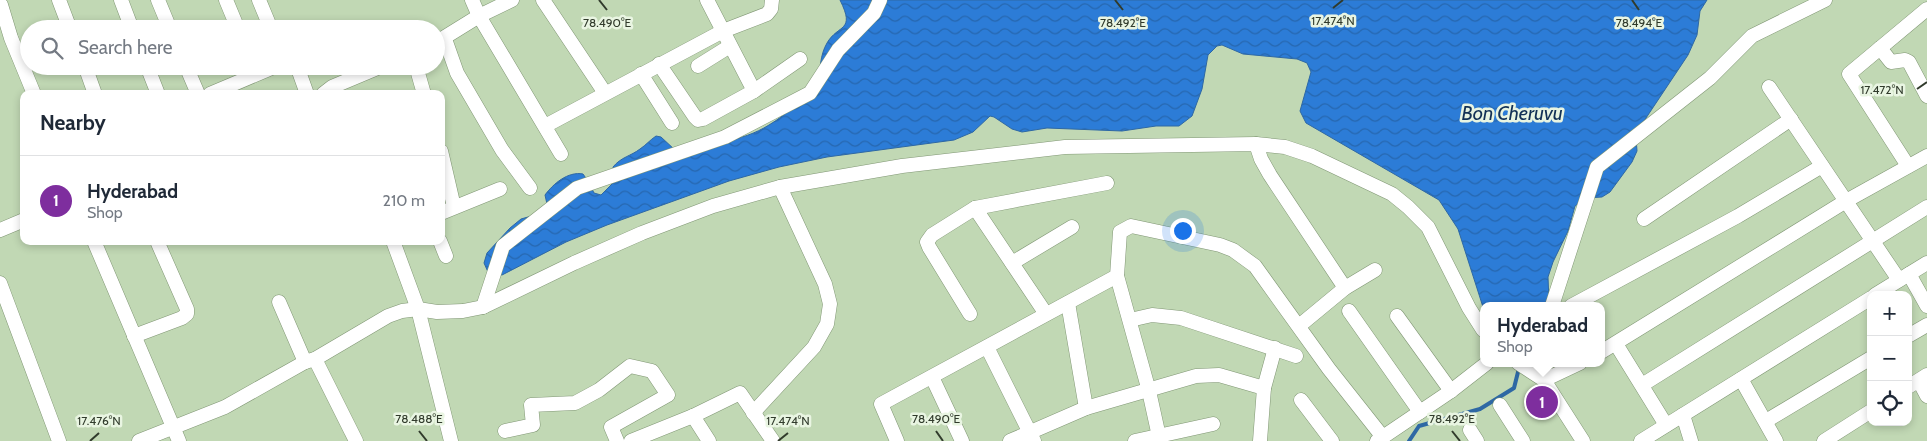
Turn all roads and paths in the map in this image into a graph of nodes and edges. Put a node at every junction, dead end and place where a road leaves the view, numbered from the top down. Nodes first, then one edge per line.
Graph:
1 (59, 0) edge
2 (121, 0) edge
3 (158, 0) edge
4 (226, 0) edge
5 (259, 0) edge
6 (472, 0) edge
7 (512, 0) edge
8 (542, 0) edge
9 (707, 0) edge
10 (772, 0) edge
11 (880, 0) edge
12 (1825, 0) edge
13 (1, 5) edge
14 (1927, 9) edge
15 (479, 16) junction
16 (67, 20) edge
17 (129, 20) edge
18 (166, 20) edge
19 (234, 20) edge
20 (267, 20) edge
21 (723, 31) junction
22 (445, 38) edge
23 (6, 39) edge
24 (730, 46) junction
25 (1880, 48) junction
26 (445, 50) edge
27 (800, 59) dead end
28 (659, 64) junction
29 (20, 66) edge
30 (698, 66) dead end
31 (641, 74) junction
32 (24, 75) edge
33 (88, 75) edge
34 (151, 75) edge
35 (190, 75) edge
36 (246, 75) edge
37 (300, 75) edge
38 (364, 75) edge
39 (419, 75) edge
40 (1770, 87) dead end
41 (32, 90) edge
42 (93, 90) edge
43 (156, 90) edge
44 (196, 90) edge
45 (218, 90) edge
46 (306, 90) edge
47 (334, 90) edge
48 (423, 90) edge
49 (754, 91) junction
50 (605, 94) junction
51 (1927, 96) edge
52 (1791, 119) junction
53 (672, 123) dead end
54 (545, 126) junction
55 (1256, 144) junction
56 (561, 154) dead end
57 (1927, 156) edge
58 (1822, 166) junction
59 (1908, 166) junction
60 (1107, 183) dead end
61 (445, 184) edge
62 (780, 186) junction
63 (530, 188) dead end
64 (500, 189) dead end
65 (1846, 202) junction
66 (1927, 207) edge
67 (975, 208) junction
68 (448, 210) edge
69 (1644, 219) dead end
70 (20, 222) edge
71 (1072, 227) dead end
72 (0, 230) edge
73 (1872, 241) junction
74 (96, 245) edge
75 (158, 245) edge
76 (394, 245) edge
77 (442, 245) edge
78 (446, 256) dead end
79 (1012, 263) junction
80 (1927, 263) edge
81 (1375, 270) dead end
82 (1117, 276) junction
83 (1904, 277) junction
84 (0, 283) edge
85 (1345, 288) junction
86 (1881, 291) edge
87 (1867, 300) edge
88 (279, 302) dead end
89 (1553, 302) edge
90 (1578, 302) edge
91 (1068, 303) junction
92 (1927, 306) edge
93 (483, 307) junction
94 (418, 309) junction
95 (1349, 311) dead end
96 (970, 314) dead end
97 (1046, 314) junction
98 (1397, 316) dead end
99 (1130, 320) junction
100 (1480, 325) edge
101 (1927, 325) edge
102 (1299, 326) junction
103 (1912, 334) edge
104 (134, 336) junction
105 (1616, 344) junction
106 (986, 347) junction
107 (1275, 348) junction
108 (1605, 350) edge
109 (1296, 356) dead end
110 (1867, 360) edge
111 (310, 361) junction
112 (1482, 367) edge
113 (1524, 367) edge
114 (1568, 367) edge
115 (932, 376) junction
116 (1538, 377) junction
117 (1740, 379) junction
118 (1918, 381) edge
119 (1642, 385) junction
120 (1264, 388) junction
121 (1149, 391) junction
122 (1451, 391) junction
123 (1927, 396) edge
124 (1302, 400) dead end
125 (1500, 405) dead end
126 (1086, 408) junction
127 (1420, 412) junction
128 (754, 413) junction
129 (1867, 414) edge
130 (1683, 415) junction
131 (693, 416) junction
132 (1766, 421) junction
133 (1213, 424) dead end
134 (1666, 425) junction
135 (173, 428) junction
136 (505, 431) dead end
137 (1033, 436) edge
138 (1159, 438) edge
139 (1380, 439) edge
140 (59, 441) edge
141 (139, 441) edge
142 (179, 441) edge
143 (356, 441) edge
144 (451, 441) edge
145 (616, 441) edge
146 (631, 441) edge
147 (709, 441) edge
148 (773, 441) edge
149 (897, 441) edge
150 (962, 441) edge
151 (1010, 441) edge
152 (1135, 441) edge
153 (1260, 441) edge
154 (1332, 441) edge
155 (1523, 441) edge
156 (1583, 441) edge
157 (1641, 441) edge
158 (1691, 441) edge
159 (1776, 441) edge
160 (1824, 441) edge

1 - 16 street
2 - 17 street
3 - 18 street
4 - 19 street
5 - 20 street
6 - 15 street
7 - 15 street
8 - 50 street
9 - 21 street
10 - 21 street
11 - 93 street
12 - 89 street
13 - 23 street
14 - 25 street
15 - 22 street
15 - 54 street
21 - 24 street
21 - 28 street
23 - 29 street
24 - 30 street
24 - 49 street
25 - 51 street
25 - 59 street
26 - 63 street
27 - 49 street
28 - 31 street
28 - 49 street
31 - 50 street
31 - 53 street
32 - 41 street
33 - 42 street
34 - 43 street
35 - 44 street
36 - 45 street
37 - 46 street
38 - 47 street
39 - 48 street
40 - 52 street
50 - 54 street
52 - 58 street
52 - 69 street
54 - 56 street
55 - 62 street
55 - 85 street
55 - 100 street
57 - 59 street
58 - 65 street
58 - 90 street
59 - 65 street
60 - 67 street
61 - 68 street
62 - 93 street
62 - 128 street
64 - 68 street
65 - 73 street
65 - 105 street
66 - 73 street
67 - 79 street
67 - 96 street
70 - 72 street
71 - 79 street
73 - 83 street
73 - 119 street
74 - 104 street
75 - 104 street
76 - 94 street
77 - 78 street
79 - 97 street
80 - 83 street
81 - 85 street
82 - 91 street
82 - 99 street
82 - 102 street
83 - 86 street
83 - 92 street
84 - 140 street
85 - 102 street
87 - 117 street
88 - 111 street
91 - 97 street
91 - 126 street
93 - 94 street
94 - 111 street
94 - 144 street
95 - 127 street
97 - 106 street
98 - 122 street
99 - 107 street
99 - 121 street
101 - 103 street
102 - 139 street
104 - 135 street
105 - 108 street
105 - 119 street
106 - 115 street
106 - 137 street
107 - 109 street
107 - 120 street
110 - 132 street
111 - 135 street
111 - 143 street
112 - 122 street
113 - 116 street
114 - 116 street
115 - 149 street
115 - 150 street
116 - 156 street
117 - 130 street
117 - 132 street
118 - 123 street
119 - 134 street
120 - 121 street
120 - 153 street
121 - 126 street
121 - 138 street
122 - 127 street
124 - 154 street
125 - 155 street
126 - 137 street
127 - 139 street
128 - 131 street
128 - 148 street
129 - 160 street
130 - 134 street
130 - 158 street
131 - 146 street
131 - 147 street
132 - 159 street
133 - 138 street
134 - 157 street
135 - 141 street
135 - 142 street
136 - 145 street
137 - 151 street
138 - 152 street

